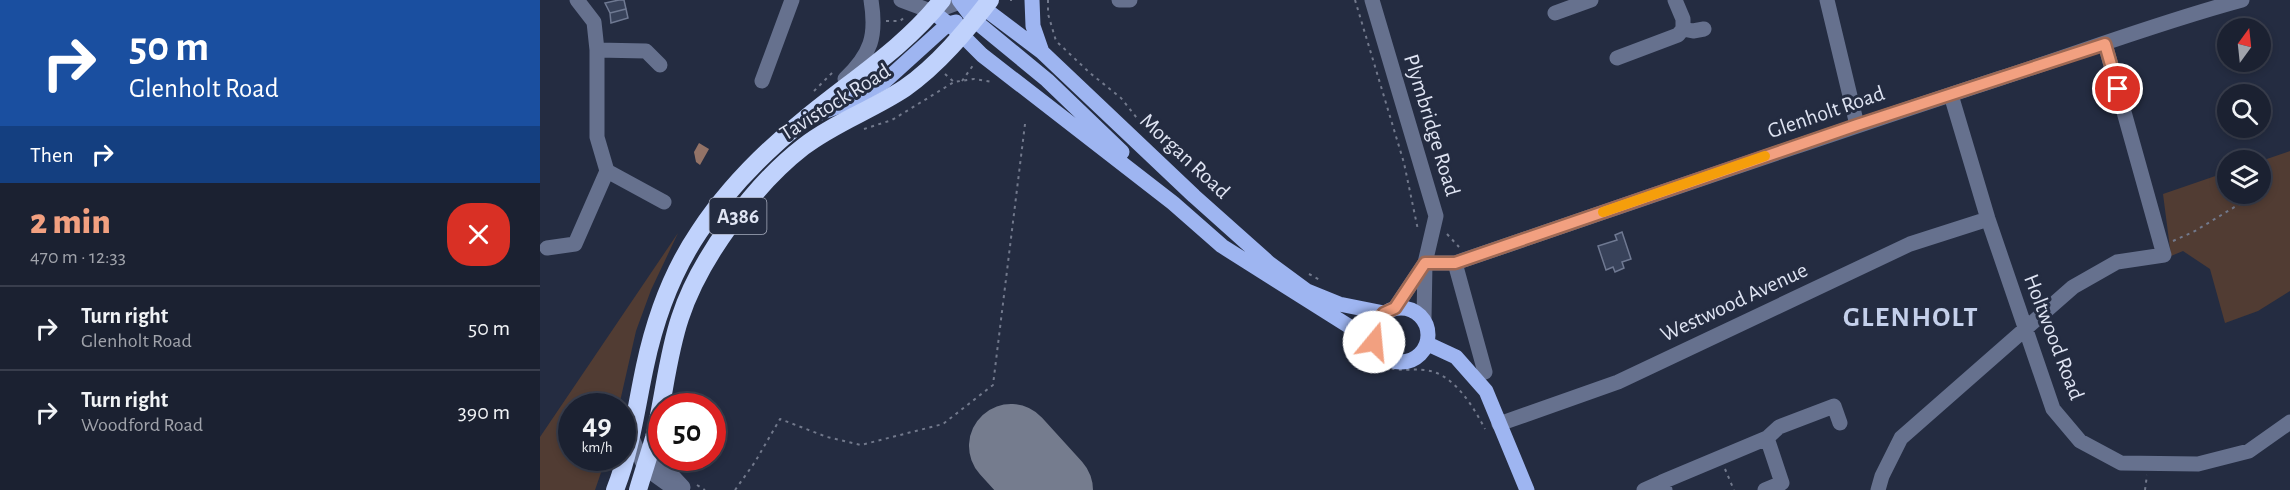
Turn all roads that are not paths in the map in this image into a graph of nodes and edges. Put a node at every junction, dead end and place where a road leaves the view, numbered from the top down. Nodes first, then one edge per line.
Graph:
1 (577, 0) edge
2 (792, 0) edge
3 (872, 0) edge
4 (902, 0) edge
5 (1032, 0) edge
6 (1119, 0) edge
7 (1130, 0) edge
8 (1372, 0) edge
9 (1591, 0) edge
10 (1675, 0) edge
11 (1827, 0) edge
12 (2242, 0) edge
13 (958, 9) edge
14 (1556, 13) dead end
15 (1683, 29) junction
16 (1704, 29) dead end
17 (2105, 44) junction
18 (597, 50) junction
19 (1042, 52) junction
20 (1617, 58) dead end
21 (660, 65) dead end
22 (762, 81) dead end
23 (1951, 95) junction
24 (804, 119) junction
25 (1857, 125) junction
26 (607, 171) junction
27 (664, 202) dead end
28 (1173, 203) junction
29 (1988, 219) junction
30 (547, 248) dead end
31 (1425, 263) junction
32 (1455, 263) junction
33 (1390, 310) junction
34 (1424, 319) junction
35 (2024, 328) junction
36 (1374, 342) junction
37 (1428, 344) junction
38 (1485, 372) dead end
39 (662, 393) edge
40 (636, 419) edge
41 (2290, 422) edge
42 (1840, 423) dead end
43 (1499, 424) junction
44 (1767, 438) junction
45 (636, 447) edge
46 (648, 458) edge
47 (645, 468) junction
48 (621, 471) edge
49 (669, 471) edge
50 (1664, 486) edge
51 (615, 490) edge
52 (638, 490) edge
53 (676, 490) edge
54 (686, 490) edge
55 (1527, 490) edge
56 (1644, 490) edge
57 (1765, 490) edge
58 (1878, 490) edge

1 - 18 street
2 - 22 street
3 - 24 street
4 - 13 street
5 - 19 main road
6 - 7 street
8 - 31 street, Plymbridge Road
9 - 14 street
10 - 15 street
11 - 25 street
12 - 17 street, Glenholt Road
13 - 19 main road, Morgan Road
13 - 24 highway, Tavistock Road / A386
13 - 28 main road, Morgan Road
13 - 28 main road, Morgan Road
13 - 39 highway, Tavistock Road / A386
15 - 16 street
15 - 20 street
17 - 23 street, Glenholt Road
17 - 35 street
18 - 21 street
18 - 26 street
19 - 33 main road, Morgan Road
23 - 25 street, Glenholt Road
23 - 29 street, Holtwood Road
24 - 40 highway, Tavistock Road / A386
25 - 32 street, Glenholt Road
26 - 27 street
26 - 30 street
28 - 36 main road, Morgan Road
29 - 35 street, Holtwood Road
29 - 43 street, Westwood Avenue
31 - 32 street, Glenholt Road
31 - 33 street, Plymbridge Road
31 - 34 street, Plymbridge Road
32 - 38 street
33 - 34 main road
33 - 36 main road, Plymbridge Road
34 - 37 main road, Plymbridge Road
35 - 41 street, Holtwood Road
35 - 58 street
36 - 37 main road
37 - 43 main road
42 - 44 street
43 - 55 main road
44 - 50 street
44 - 57 street
45 - 47 street
46 - 47 highway, Tavistock Road / A386
47 - 52 highway, Tavistock Road / A386
47 - 53 street
48 - 51 highway, Tavistock Road / A386
49 - 54 street
50 - 56 street

